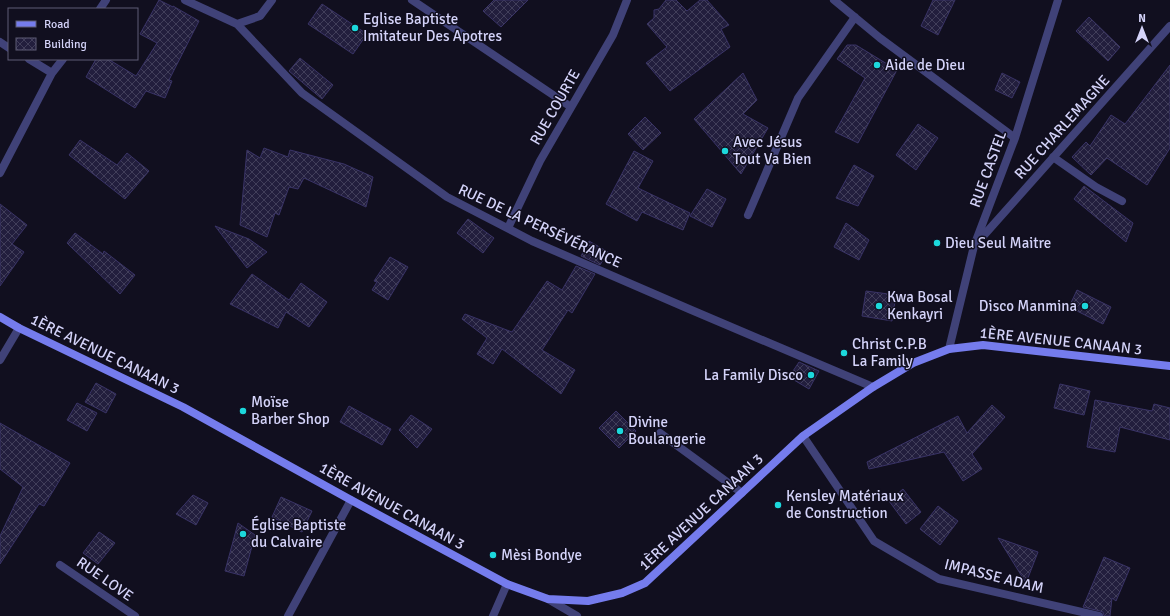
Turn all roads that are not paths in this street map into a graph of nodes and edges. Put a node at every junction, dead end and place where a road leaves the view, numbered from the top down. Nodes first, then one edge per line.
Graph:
1 (185, 0) edge
2 (272, 0) edge
3 (412, 0) edge
4 (627, 0) edge
5 (834, 0) edge
6 (1058, 0) edge
7 (854, 17) junction
8 (237, 24) junction
9 (1170, 26) edge
10 (31, 60) edge
11 (62, 60) edge
12 (52, 73) junction
13 (571, 107) junction
14 (1015, 138) junction
15 (1053, 157) junction
16 (0, 173) edge
17 (1122, 201) dead end
18 (748, 215) dead end
19 (508, 228) junction
20 (974, 246) junction
21 (0, 317) edge
22 (19, 328) junction
23 (949, 349) junction
24 (0, 360) edge
25 (1170, 366) edge
26 (873, 387) junction
27 (660, 433) dead end
28 (803, 436) junction
29 (742, 493) junction
30 (351, 500) junction
31 (60, 565) dead end
32 (507, 584) junction
33 (548, 600) junction
34 (135, 616) edge
35 (288, 616) edge
36 (493, 616) edge
37 (577, 616) edge
38 (1099, 616) edge

1 - 8 street
2 - 8 street
3 - 13 street
4 - 13 street, RUE COURTE
5 - 7 street
6 - 14 street, RUE CASTEL
7 - 14 street
7 - 18 street
8 - 19 street, RUE DE LA PERSÉVÉRANCE
9 - 15 street, RUE CHARLEMAGNE
10 - 12 street
11 - 12 street
12 - 16 street
13 - 19 street, RUE COURTE
14 - 20 street, RUE CASTEL
15 - 17 street
15 - 20 street, RUE CHARLEMAGNE
19 - 26 street, RUE DE LA PERSÉVÉRANCE
20 - 23 street, RUE CASTEL
21 - 22 main road, 1ÈRE AVENUE CANAAN 3
22 - 24 street
22 - 30 main road, 1ÈRE AVENUE CANAAN 3
23 - 25 main road, 1ÈRE AVENUE CANAAN 3
23 - 26 main road, 1ÈRE AVENUE CANAAN 3
26 - 28 main road, 1ÈRE AVENUE CANAAN 3
27 - 29 street
28 - 29 main road, 1ÈRE AVENUE CANAAN 3
28 - 38 street, IMPASSE ADAM
29 - 33 main road, 1ÈRE AVENUE CANAAN 3
30 - 32 main road, 1ÈRE AVENUE CANAAN 3
30 - 35 street
31 - 34 street, RUE LOVE
32 - 33 main road, 1ÈRE AVENUE CANAAN 3
32 - 36 street
33 - 37 street

